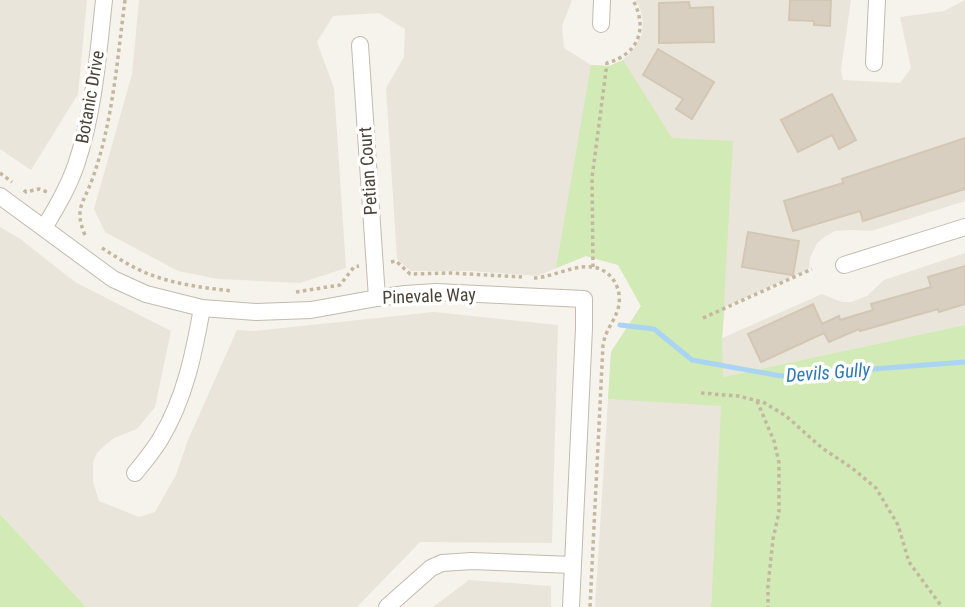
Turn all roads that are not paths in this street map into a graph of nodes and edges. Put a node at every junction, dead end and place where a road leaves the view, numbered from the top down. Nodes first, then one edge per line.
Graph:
1 (104, 0) edge
2 (602, 0) edge
3 (877, 0) edge
4 (601, 24) dead end
5 (360, 45) dead end
6 (874, 63) dead end
7 (0, 196) edge
8 (965, 227) edge
9 (44, 228) junction
10 (844, 265) dead end
11 (377, 298) junction
12 (202, 308) junction
13 (135, 473) dead end
14 (573, 565) junction
15 (387, 607) edge
16 (571, 607) edge

1 - 9 street, Botanic Drive
2 - 4 street
3 - 6 street
5 - 11 street, Petian Court
7 - 9 street, Pinevale Way
8 - 10 street
9 - 12 street, Pinevale Way
11 - 12 street, Pinevale Way
11 - 14 street, Pinevale Way
12 - 13 street
14 - 15 street
14 - 16 street, Pinevale Way

